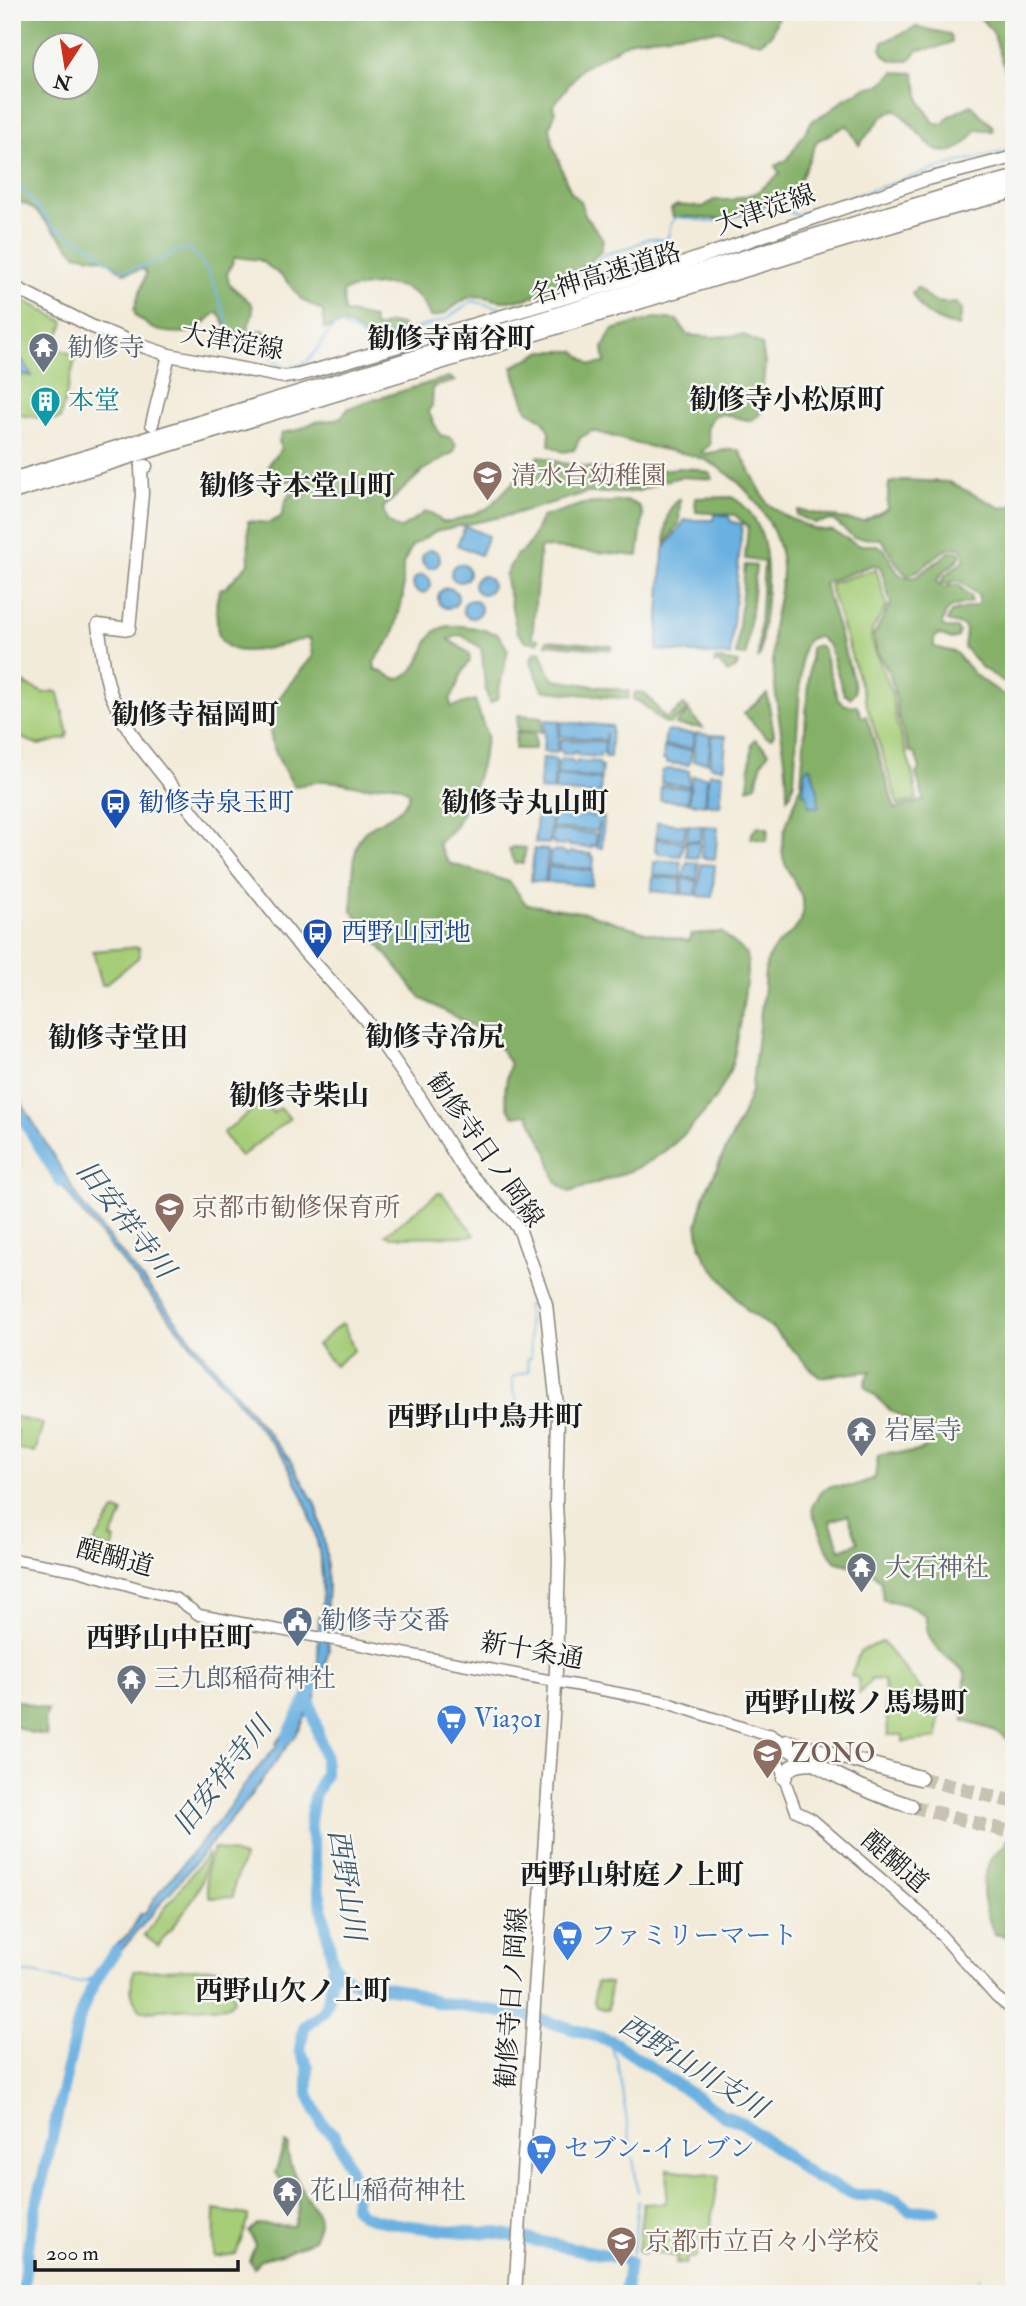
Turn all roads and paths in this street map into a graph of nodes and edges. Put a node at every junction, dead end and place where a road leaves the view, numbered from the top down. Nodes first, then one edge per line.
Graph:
1 (1014, 157) edge
2 (1014, 178) edge
3 (1014, 191) edge
4 (12, 286) edge
5 (169, 355) junction
6 (152, 424) dead end
7 (83, 464) junction
8 (146, 466) dead end
9 (12, 480) edge
10 (12, 492) edge
11 (12, 1559) edge
12 (200, 1615) joint
13 (554, 1680) junction
14 (769, 1736) junction
15 (813, 1763) junction
16 (784, 1778) junction
17 (920, 1778) tunnel mouth
18 (911, 1806) tunnel mouth
19 (1014, 2011) edge
20 (515, 2294) edge

1 - 5 main road, 大津淀線
2 - 7 highway, 名神高速道路
3 - 7 highway, 名神高速道路
4 - 5 main road, 大津淀線
5 - 6 main road
7 - 9 highway, 名神高速道路
7 - 10 highway, 名神高速道路
8 - 13 main road, 勧修寺日ノ岡線
11 - 12 main road, 醍醐道
12 - 13 main road, 新十条通
13 - 14 main road, 新十条通
13 - 20 main road, 勧修寺日ノ岡線
14 - 15 highway
14 - 16 main road, 醍醐道
14 - 17 highway
15 - 16 highway
15 - 18 highway
16 - 19 main road, 醍醐道

